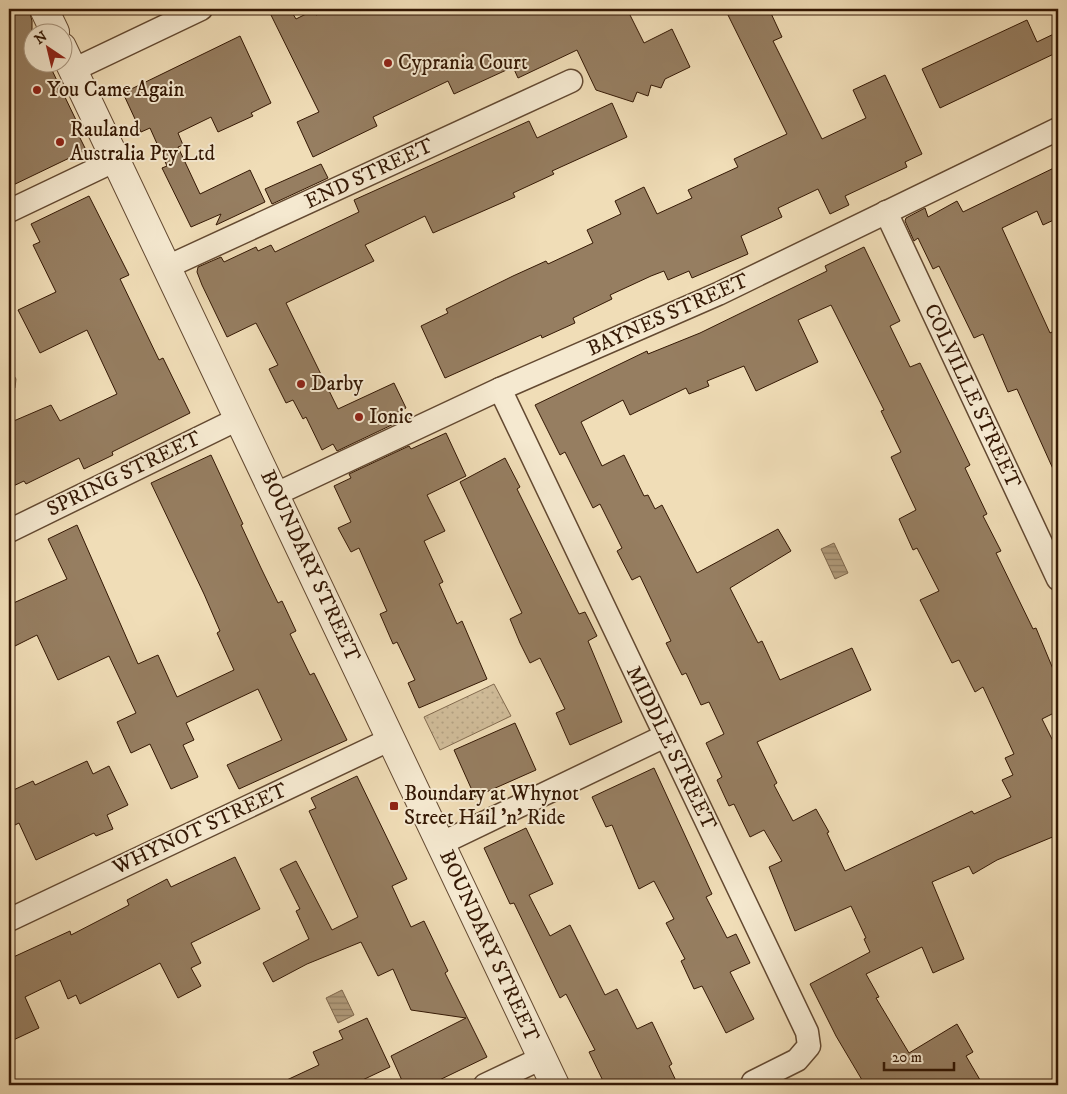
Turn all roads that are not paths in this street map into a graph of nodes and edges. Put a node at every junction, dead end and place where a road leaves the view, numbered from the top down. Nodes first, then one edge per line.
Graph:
1 (44, 9) edge
2 (201, 9) edge
3 (50, 22) edge
4 (72, 57) edge
5 (72, 67) edge
6 (571, 81) dead end
7 (1058, 129) edge
8 (116, 160) junction
9 (9, 211) edge
10 (886, 212) junction
11 (167, 267) junction
12 (500, 389) junction
13 (240, 418) junction
14 (276, 494) junction
15 (9, 531) edge
16 (1057, 572) edge
17 (665, 736) junction
18 (391, 739) junction
19 (440, 844) junction
20 (9, 920) edge
21 (542, 1058) junction
22 (753, 1082) dead end
23 (485, 1085) edge
24 (555, 1085) edge

1 - 3 street
2 - 4 street
5 - 8 street, BOUNDARY STREET
6 - 11 street, END STREET
7 - 10 street, BAYNES STREET
8 - 9 street
8 - 11 street, BOUNDARY STREET
10 - 12 street, BAYNES STREET
10 - 16 street, COLVILLE STREET
11 - 13 street, BOUNDARY STREET
12 - 14 street, BAYNES STREET
12 - 17 street, MIDDLE STREET
13 - 14 street, BOUNDARY STREET
13 - 15 street, SPRING STREET
14 - 18 street, BOUNDARY STREET
17 - 19 street
17 - 22 street, MIDDLE STREET
18 - 19 street, BOUNDARY STREET
18 - 20 street, WHYNOT STREET
19 - 21 street, BOUNDARY STREET
21 - 23 street
21 - 24 street, BOUNDARY STREET

